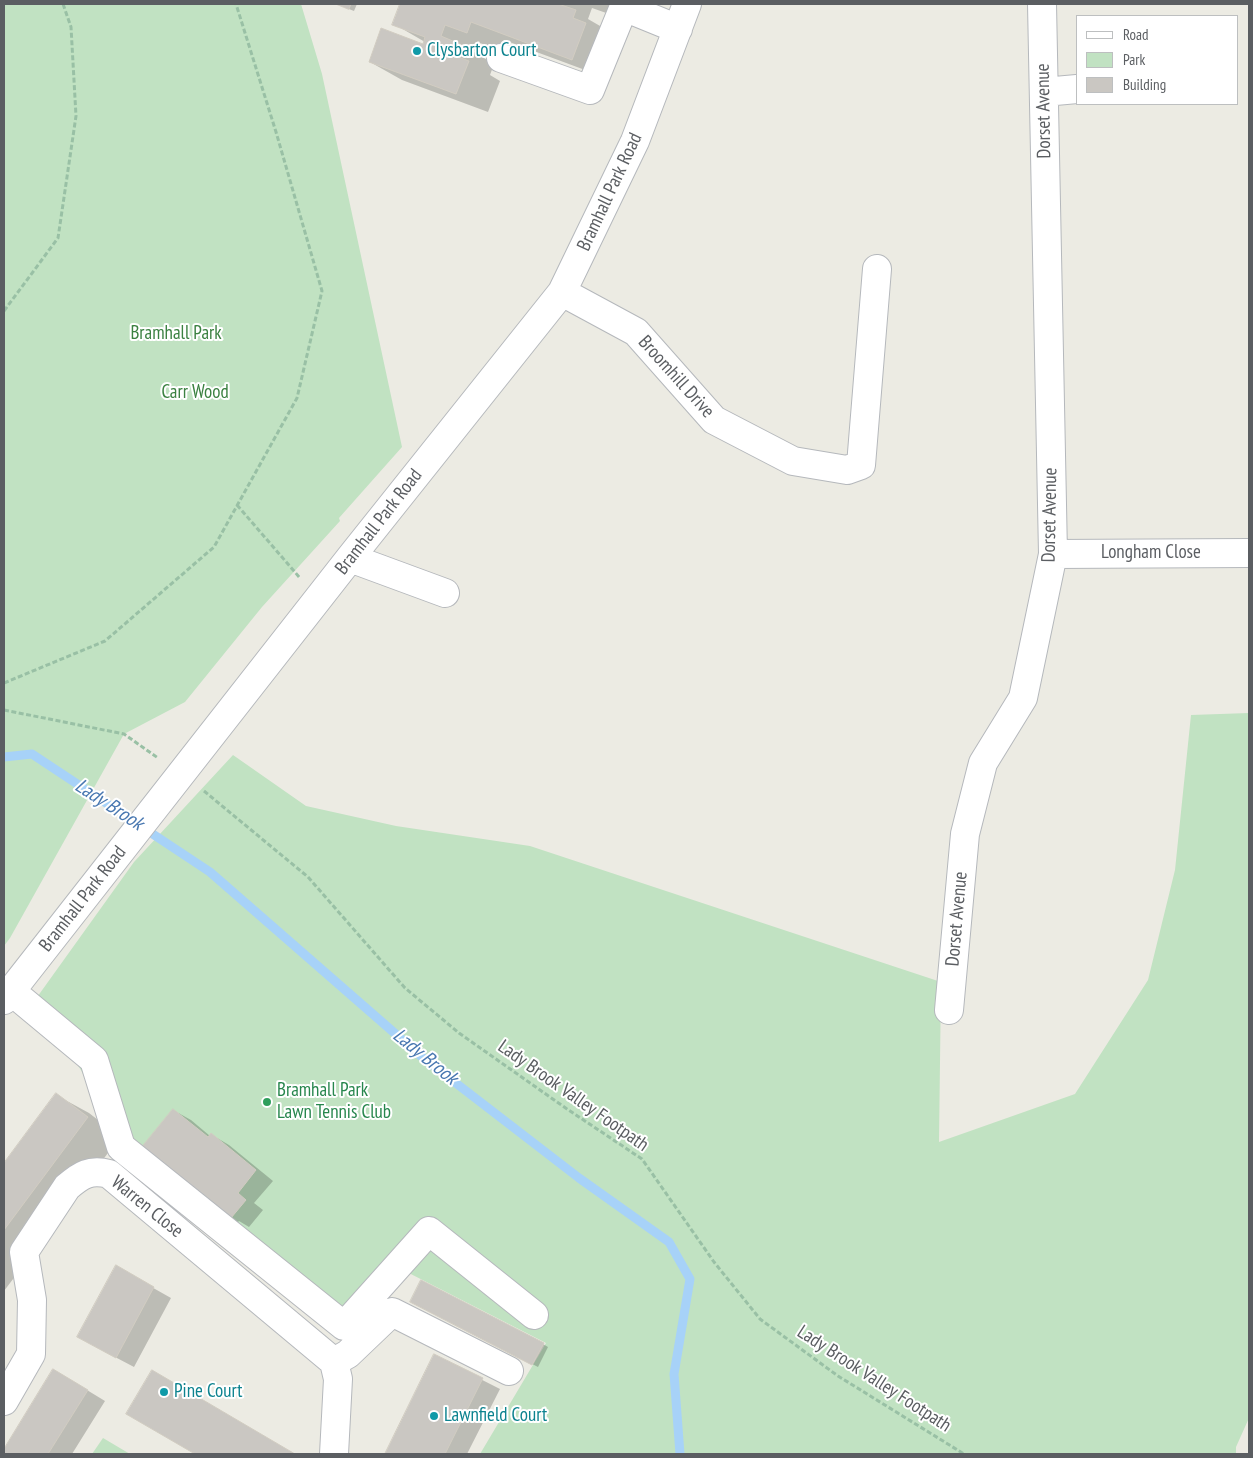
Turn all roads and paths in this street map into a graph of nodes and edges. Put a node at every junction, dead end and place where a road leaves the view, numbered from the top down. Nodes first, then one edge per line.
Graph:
1 (62, 4) edge
2 (236, 4) edge
3 (688, 4) edge
4 (1042, 4) edge
5 (624, 5) edge
6 (678, 29) junction
7 (501, 58) dead end
8 (1076, 89) edge
9 (1044, 92) junction
10 (877, 268) dead end
11 (562, 292) junction
12 (4, 311) edge
13 (237, 505) junction
14 (1249, 553) edge
15 (1053, 554) junction
16 (350, 558) junction
17 (445, 593) dead end
18 (319, 599) junction
19 (4, 683) edge
20 (4, 710) edge
21 (182, 774) junction
22 (209, 795) dead end
23 (8, 996) edge
24 (949, 1010) dead end
25 (534, 1315) dead end
26 (334, 1362) junction
27 (509, 1371) dead end
28 (4, 1402) edge
29 (334, 1454) edge
30 (964, 1454) edge

1 - 12 path
2 - 13 path
3 - 6 street, Bramhall Park Road
4 - 9 street, Dorset Avenue
5 - 6 street
5 - 7 street
6 - 11 street, Bramhall Park Road
8 - 9 street
9 - 15 street, Dorset Avenue
10 - 11 street, Broomhill Drive
11 - 16 street, Bramhall Park Road
13 - 18 path
13 - 19 path
14 - 15 street, Longham Close
15 - 24 street, Dorset Avenue
16 - 17 street
16 - 18 street, Bramhall Park Road
18 - 21 street, Bramhall Park Road
20 - 21 path
21 - 23 street, Bramhall Park Road
22 - 30 path, Lady Brook Valley Footpath
23 - 25 street
26 - 27 street
26 - 28 street, Warren Close
26 - 29 street

